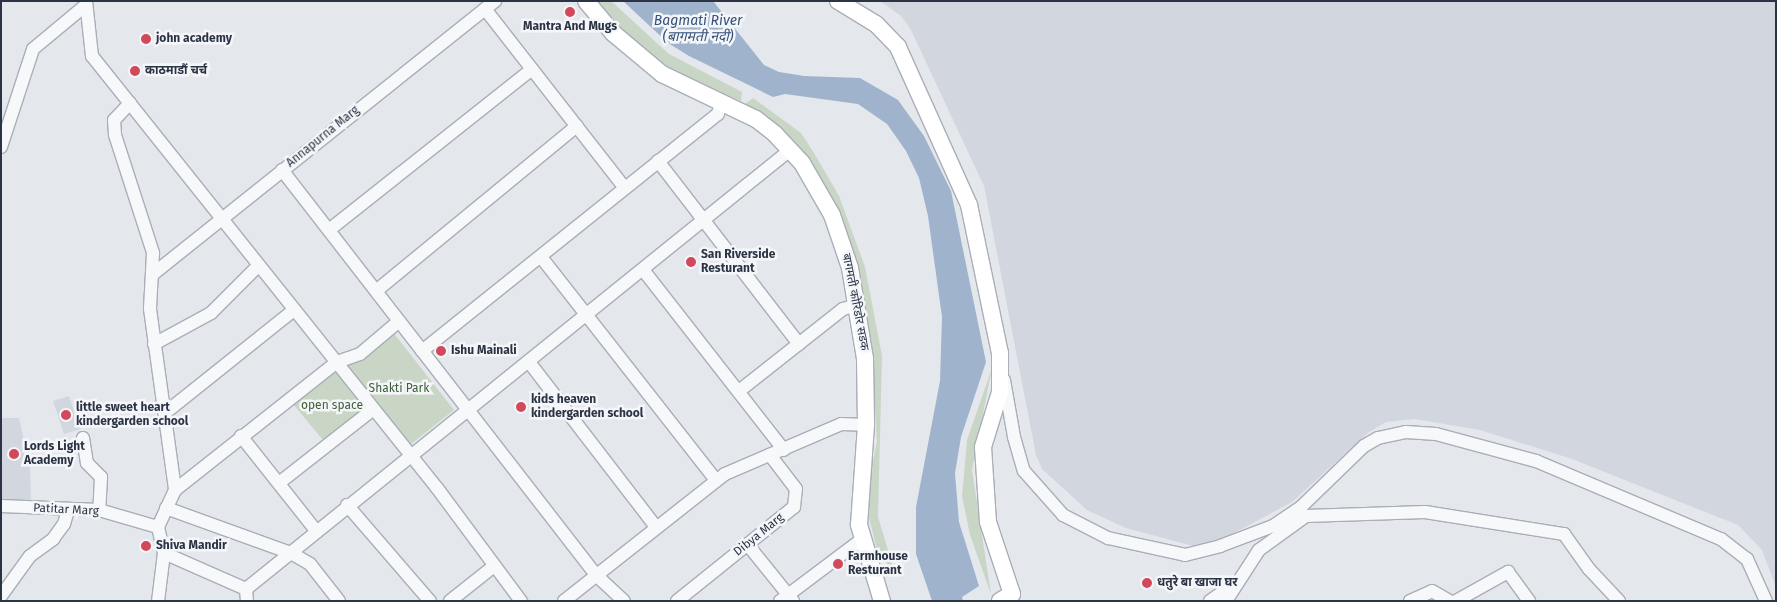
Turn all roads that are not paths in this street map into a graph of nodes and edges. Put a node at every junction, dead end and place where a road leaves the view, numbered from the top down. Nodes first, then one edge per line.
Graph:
1 (586, 1) edge
2 (838, 1) edge
3 (86, 3) edge
4 (490, 5) edge
5 (532, 68) junction
6 (130, 103) junction
7 (721, 103) junction
8 (577, 126) junction
9 (1, 147) edge
10 (790, 150) junction
11 (658, 162) junction
12 (282, 170) junction
13 (625, 188) junction
14 (219, 219) junction
15 (704, 222) junction
16 (329, 230) junction
17 (541, 257) junction
18 (256, 267) junction
19 (644, 271) junction
20 (153, 274) junction
21 (376, 291) junction
22 (857, 305) junction
23 (293, 311) junction
24 (588, 317) junction
25 (399, 321) junction
26 (154, 344) junction
27 (799, 344) junction
28 (422, 351) junction
29 (1000, 353) junction
30 (337, 362) junction
31 (529, 362) junction
32 (739, 391) junction
33 (467, 409) junction
34 (372, 410) junction
35 (165, 413) junction
36 (866, 425) junction
37 (241, 436) junction
38 (84, 438) dead end
39 (784, 450) junction
40 (407, 455) junction
41 (770, 455) junction
42 (716, 480) junction
43 (278, 483) junction
44 (175, 490) junction
45 (347, 505) junction
46 (1, 506) edge
47 (166, 508) junction
48 (68, 510) junction
49 (99, 510) junction
50 (158, 527) junction
51 (656, 527) junction
52 (318, 532) junction
53 (861, 540) junction
54 (748, 545) junction
55 (164, 553) junction
56 (291, 554) junction
57 (494, 566) junction
58 (596, 574) junction
59 (1236, 582) junction
60 (246, 595) edge
61 (1, 596) edge
62 (787, 599) edge
63 (1009, 599) edge
64 (158, 601) edge
65 (339, 601) edge
66 (430, 601) edge
67 (450, 601) edge
68 (521, 601) edge
69 (564, 601) edge
70 (624, 601) edge
71 (676, 601) edge
72 (882, 601) edge
73 (1210, 601) edge
74 (1226, 601) edge
75 (1410, 601) edge
76 (1450, 601) edge
77 (1456, 601) edge
78 (1528, 601) edge
79 (1619, 601) edge
80 (1766, 601) edge

1 - 7 main road, बागमती कोरिडोर सडक
2 - 29 main road
3 - 6 street
3 - 9 street
4 - 5 street
4 - 12 street, Annapurna Marg
5 - 8 street
5 - 16 street
6 - 14 street
6 - 20 street
7 - 10 main road, बागमती कोरिडोर सडक
7 - 11 street
8 - 13 street
8 - 21 street
10 - 15 street
10 - 22 main road, बागमती कोरिडोर सडक
11 - 13 street
11 - 15 street
12 - 14 street, Annapurna Marg
12 - 16 street
13 - 17 street
14 - 18 street
14 - 20 street, Annapurna Marg
15 - 19 street
15 - 27 street
16 - 21 street
17 - 24 street
17 - 28 street
18 - 23 street
18 - 26 street
19 - 24 street
19 - 32 street
20 - 26 street
21 - 25 street
22 - 27 street
22 - 36 main road, बागमती कोरिडोर सडक
23 - 30 street
23 - 35 street
24 - 31 street
24 - 42 street
25 - 28 street
25 - 30 street
26 - 35 street
27 - 32 street
28 - 33 street
29 - 63 main road
29 - 80 street
30 - 34 street
30 - 37 street
31 - 33 street
31 - 51 street
32 - 39 street
33 - 40 street
33 - 58 street
34 - 40 street
34 - 43 street
35 - 44 street
36 - 39 street
36 - 53 main road, बागमती कोरिडोर सडक
37 - 43 street
37 - 44 street
38 - 49 street
39 - 41 street
40 - 45 street
40 - 57 street
41 - 42 street
41 - 54 street, Dibya Marg
42 - 51 street
43 - 52 street
44 - 47 street
45 - 52 street
45 - 66 street
46 - 48 street, Patitar Marg
47 - 50 street
47 - 56 street
48 - 49 street, Patitar Marg
48 - 61 street
49 - 50 street, Patitar Marg
50 - 55 street
51 - 58 street
52 - 56 street
53 - 62 street
53 - 72 main road, बागमती कोरिडोर सडक
54 - 62 street
54 - 71 street, Dibya Marg
55 - 60 street
55 - 64 street
56 - 60 street
56 - 65 street
57 - 67 street
57 - 68 street
58 - 69 street
58 - 70 street
59 - 73 street
59 - 74 street
59 - 79 street
75 - 76 street
77 - 78 street

